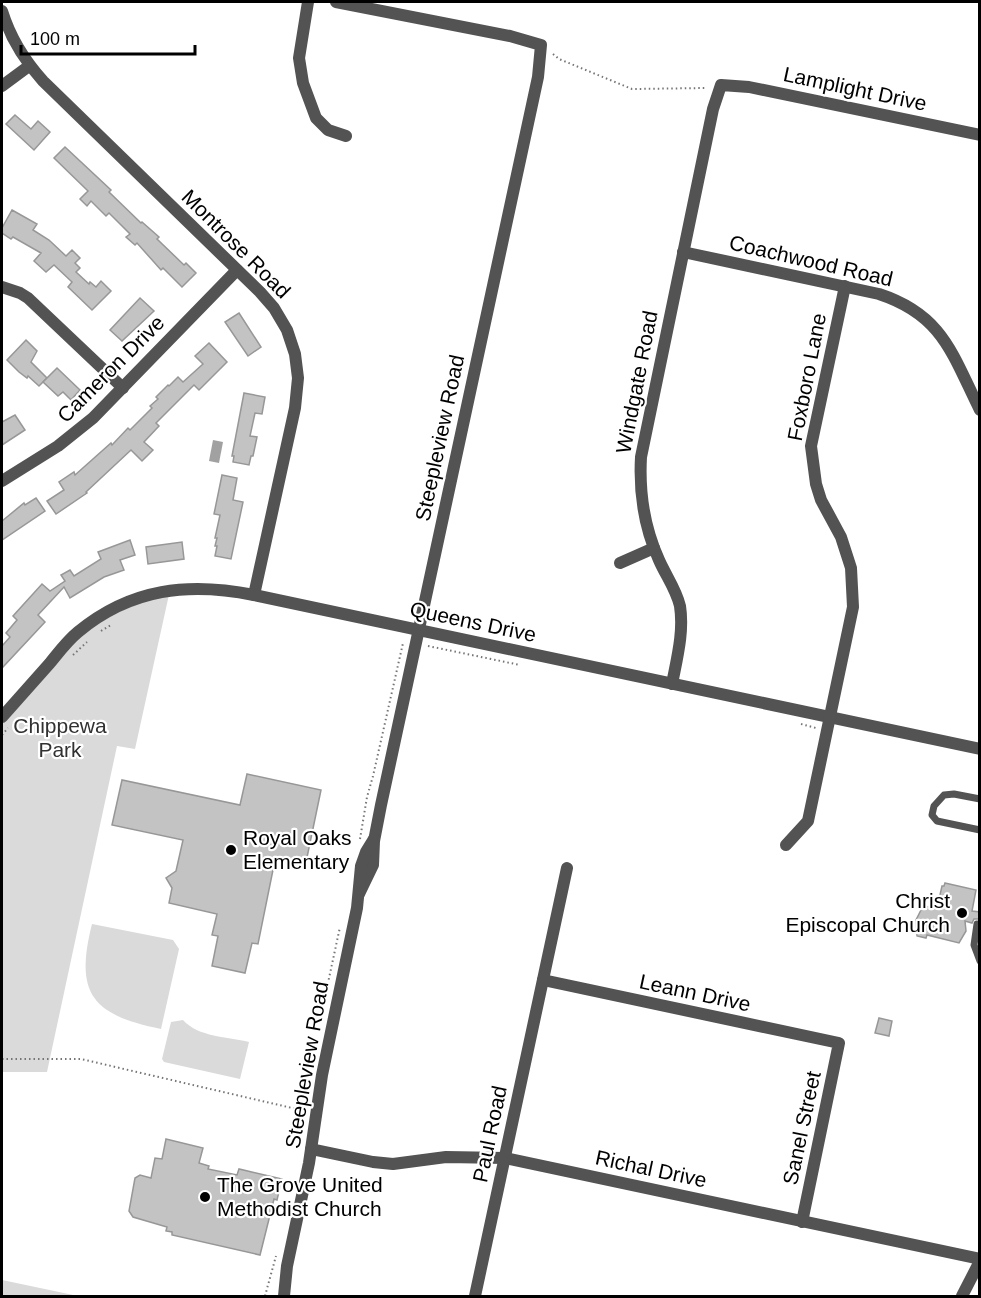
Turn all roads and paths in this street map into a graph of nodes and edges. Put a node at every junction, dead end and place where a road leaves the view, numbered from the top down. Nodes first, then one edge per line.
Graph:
1 (308, 2) edge
2 (336, 2) edge
3 (2, 11) edge
4 (541, 45) junction
5 (29, 66) junction
6 (721, 85) junction
7 (2, 86) edge
8 (980, 135) edge
9 (346, 136) dead end
10 (683, 252) junction
11 (237, 270) junction
12 (844, 286) junction
13 (2, 287) edge
14 (123, 388) junction
15 (980, 410) edge
16 (2, 481) edge
17 (654, 548) junction
18 (620, 563) dead end
19 (254, 595) junction
20 (113, 624) dead end
21 (418, 631) junction
22 (98, 633) dead end
23 (90, 638) dead end
24 (398, 638) dead end
25 (66, 663) dead end
26 (672, 684) junction
27 (831, 718) junction
28 (5, 722) edge
29 (2, 735) edge
30 (980, 749) edge
31 (373, 776) dead end
32 (980, 799) edge
33 (980, 830) edge
34 (786, 845) dead end
35 (567, 868) dead end
36 (977, 924) dead end
37 (336, 942) dead end
38 (980, 961) edge
39 (543, 980) junction
40 (322, 1014) dead end
41 (839, 1043) joint
42 (2, 1059) edge
43 (310, 1071) dead end
44 (306, 1099) dead end
45 (306, 1103) dead end
46 (311, 1149) junction
47 (505, 1158) junction
48 (802, 1222) junction
49 (278, 1250) dead end
50 (980, 1260) edge
51 (285, 1278) junction
52 (265, 1296) edge
53 (276, 1296) edge
54 (284, 1296) edge
55 (476, 1296) edge
56 (962, 1296) edge

1 - 9 street
2 - 4 street
3 - 5 street, Montrose Road
4 - 6 path
4 - 21 street, Steepleview Road
5 - 7 street
5 - 11 street, Montrose Road
6 - 8 street, Lamplight Drive
6 - 10 street, Windgate Road
10 - 12 street, Coachwood Road
10 - 17 street, Windgate Road
11 - 14 street, Cameron Drive
11 - 19 street, Montrose Road
12 - 15 street, Coachwood Road
12 - 27 street, Foxboro Lane
13 - 14 street
14 - 16 street, Cameron Drive
17 - 18 street
17 - 26 street, Windgate Road
19 - 21 street, Queens Drive
19 - 28 street, Queens Drive
20 - 22 path
21 - 26 street, Queens Drive
21 - 46 street, Steepleview Road
23 - 25 path
24 - 31 path
26 - 27 street, Queens Drive
27 - 30 street, Queens Drive
27 - 34 street, Foxboro Lane
28 - 29 path
32 - 33 lane
35 - 39 street, Paul Road
36 - 38 lane
37 - 40 path
39 - 41 street, Leann Drive
39 - 47 street, Paul Road
41 - 48 street, Sanel Street
42 - 45 path
43 - 44 path
46 - 47 street, Richal Drive
46 - 51 street, Steepleview Road
47 - 48 street, Richal Drive
47 - 55 street, Paul Road
48 - 50 street, Richal Drive
49 - 52 path
50 - 56 street
51 - 53 street, Steepleview Road
51 - 54 street, Steepleview Road

